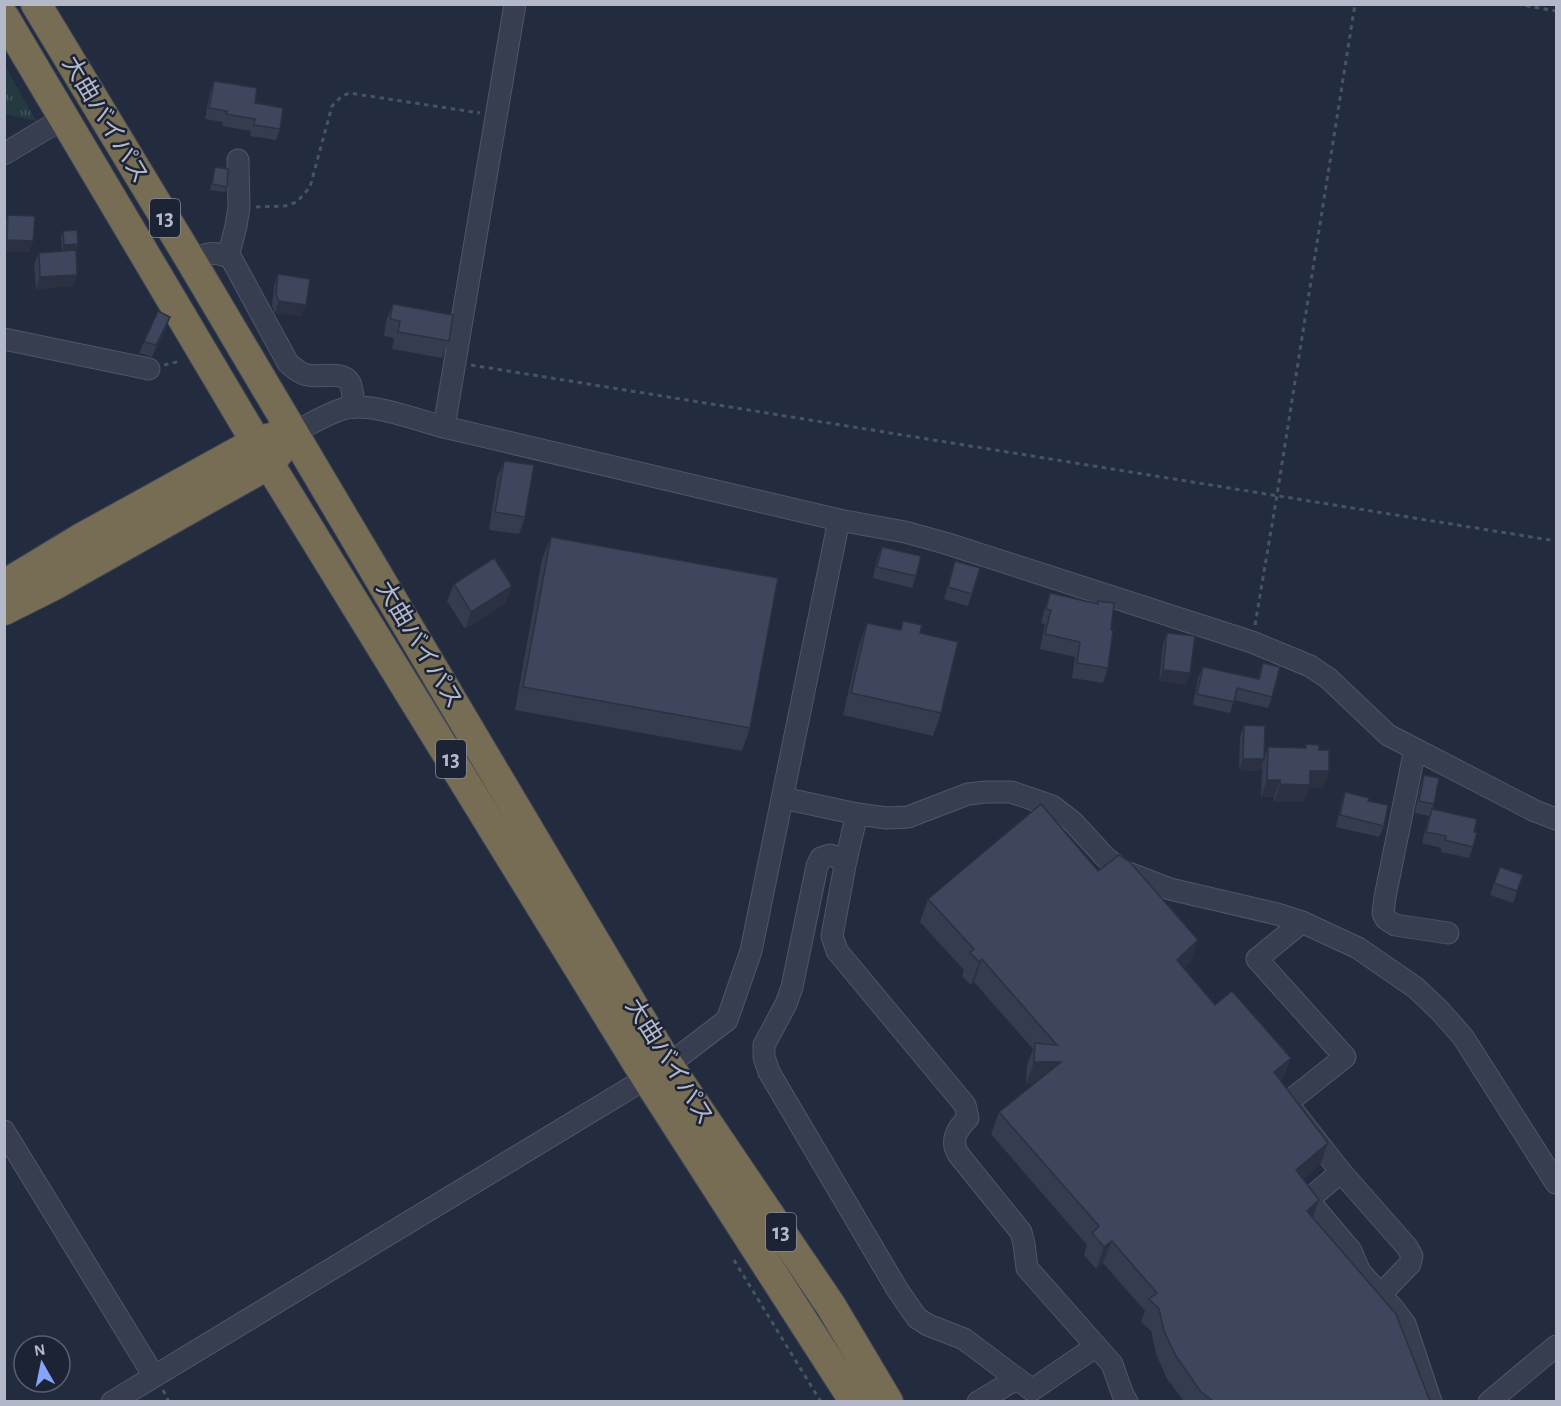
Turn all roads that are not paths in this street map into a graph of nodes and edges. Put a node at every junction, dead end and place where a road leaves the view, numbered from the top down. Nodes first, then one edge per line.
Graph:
1 (36, 4) edge
2 (515, 4) edge
3 (4, 17) edge
4 (64, 118) junction
5 (4, 154) edge
6 (238, 160) dead end
7 (228, 257) junction
8 (190, 259) junction
9 (4, 339) edge
10 (148, 369) dead end
11 (354, 407) junction
12 (444, 427) junction
13 (293, 433) junction
14 (263, 453) junction
15 (839, 520) junction
16 (4, 585) edge
17 (4, 610) edge
18 (1415, 749) junction
19 (783, 798) junction
20 (857, 814) junction
21 (1557, 819) edge
22 (846, 860) junction
23 (1302, 922) junction
24 (1448, 933) dead end
25 (657, 1071) junction
26 (4, 1131) edge
27 (1341, 1172) junction
28 (1557, 1183) edge
29 (1381, 1294) junction
30 (831, 1306) junction
31 (1557, 1346) edge
32 (1095, 1347) junction
33 (154, 1376) junction
34 (1026, 1389) edge
35 (112, 1401) edge
36 (855, 1401) edge
37 (888, 1401) edge
38 (911, 1401) edge
39 (978, 1401) edge
40 (996, 1401) edge
41 (1127, 1401) edge
42 (1431, 1401) edge
43 (1489, 1401) edge

1 - 8 highway, 大曲バイパス / 13
2 - 12 street
3 - 4 highway, 大曲バイパス / 13
4 - 5 street
4 - 14 highway, 大曲バイパス / 13
6 - 7 street
7 - 8 street
7 - 11 street
8 - 13 highway, 大曲バイパス / 13
9 - 10 street
11 - 12 street
11 - 13 street
12 - 15 street
13 - 14 highway
13 - 25 highway, 大曲バイパス / 13
14 - 16 highway
14 - 17 highway
14 - 25 highway, 大曲バイパス / 13
15 - 18 street
15 - 19 street
18 - 21 street
18 - 24 street
19 - 20 street
19 - 25 street
20 - 22 street
20 - 23 street
22 - 32 street
22 - 34 street
23 - 27 street
23 - 28 street
25 - 30 highway, 大曲バイパス / 13
25 - 33 street
25 - 36 highway, 大曲バイパス / 13
26 - 33 street
27 - 29 street
27 - 29 street
29 - 42 street
30 - 37 highway, 大曲バイパス / 13
30 - 38 highway
31 - 43 street
32 - 34 street
32 - 41 street
33 - 35 street
34 - 39 street
34 - 40 street

